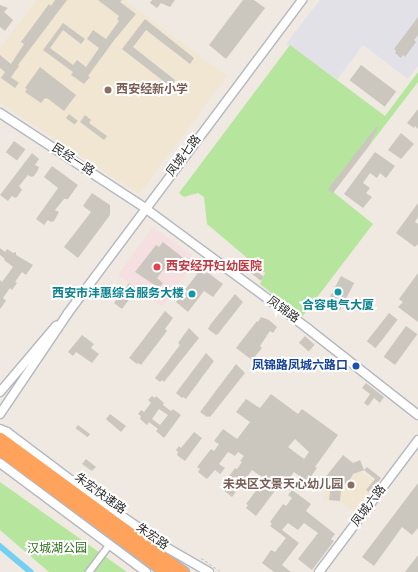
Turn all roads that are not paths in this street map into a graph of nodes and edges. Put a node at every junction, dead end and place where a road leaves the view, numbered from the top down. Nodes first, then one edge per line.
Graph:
1 (302, 0) edge
2 (0, 113) edge
3 (145, 208) junction
4 (68, 313) junction
5 (0, 392) edge
6 (0, 414) edge
7 (418, 415) edge
8 (0, 429) edge
9 (0, 438) edge
10 (418, 440) edge
11 (0, 450) edge
12 (0, 462) edge
13 (109, 545) junction
14 (169, 568) edge
15 (89, 572) edge
16 (146, 572) edge
17 (183, 572) edge
18 (209, 572) edge
19 (319, 572) edge

1 - 3 street, 凤城七路
2 - 3 street, 民经一路
3 - 4 street, 凤城七路
3 - 7 street, 凤锦路
4 - 5 street, 凤城七路
4 - 6 street, 凤城七路
8 - 18 street, 朱宏路
9 - 14 highway, 朱宏快速路
10 - 19 street, 凤城六路
11 - 14 highway, 朱宏快速路
12 - 13 street
13 - 15 street
13 - 16 street
14 - 17 highway, 朱宏快速路

